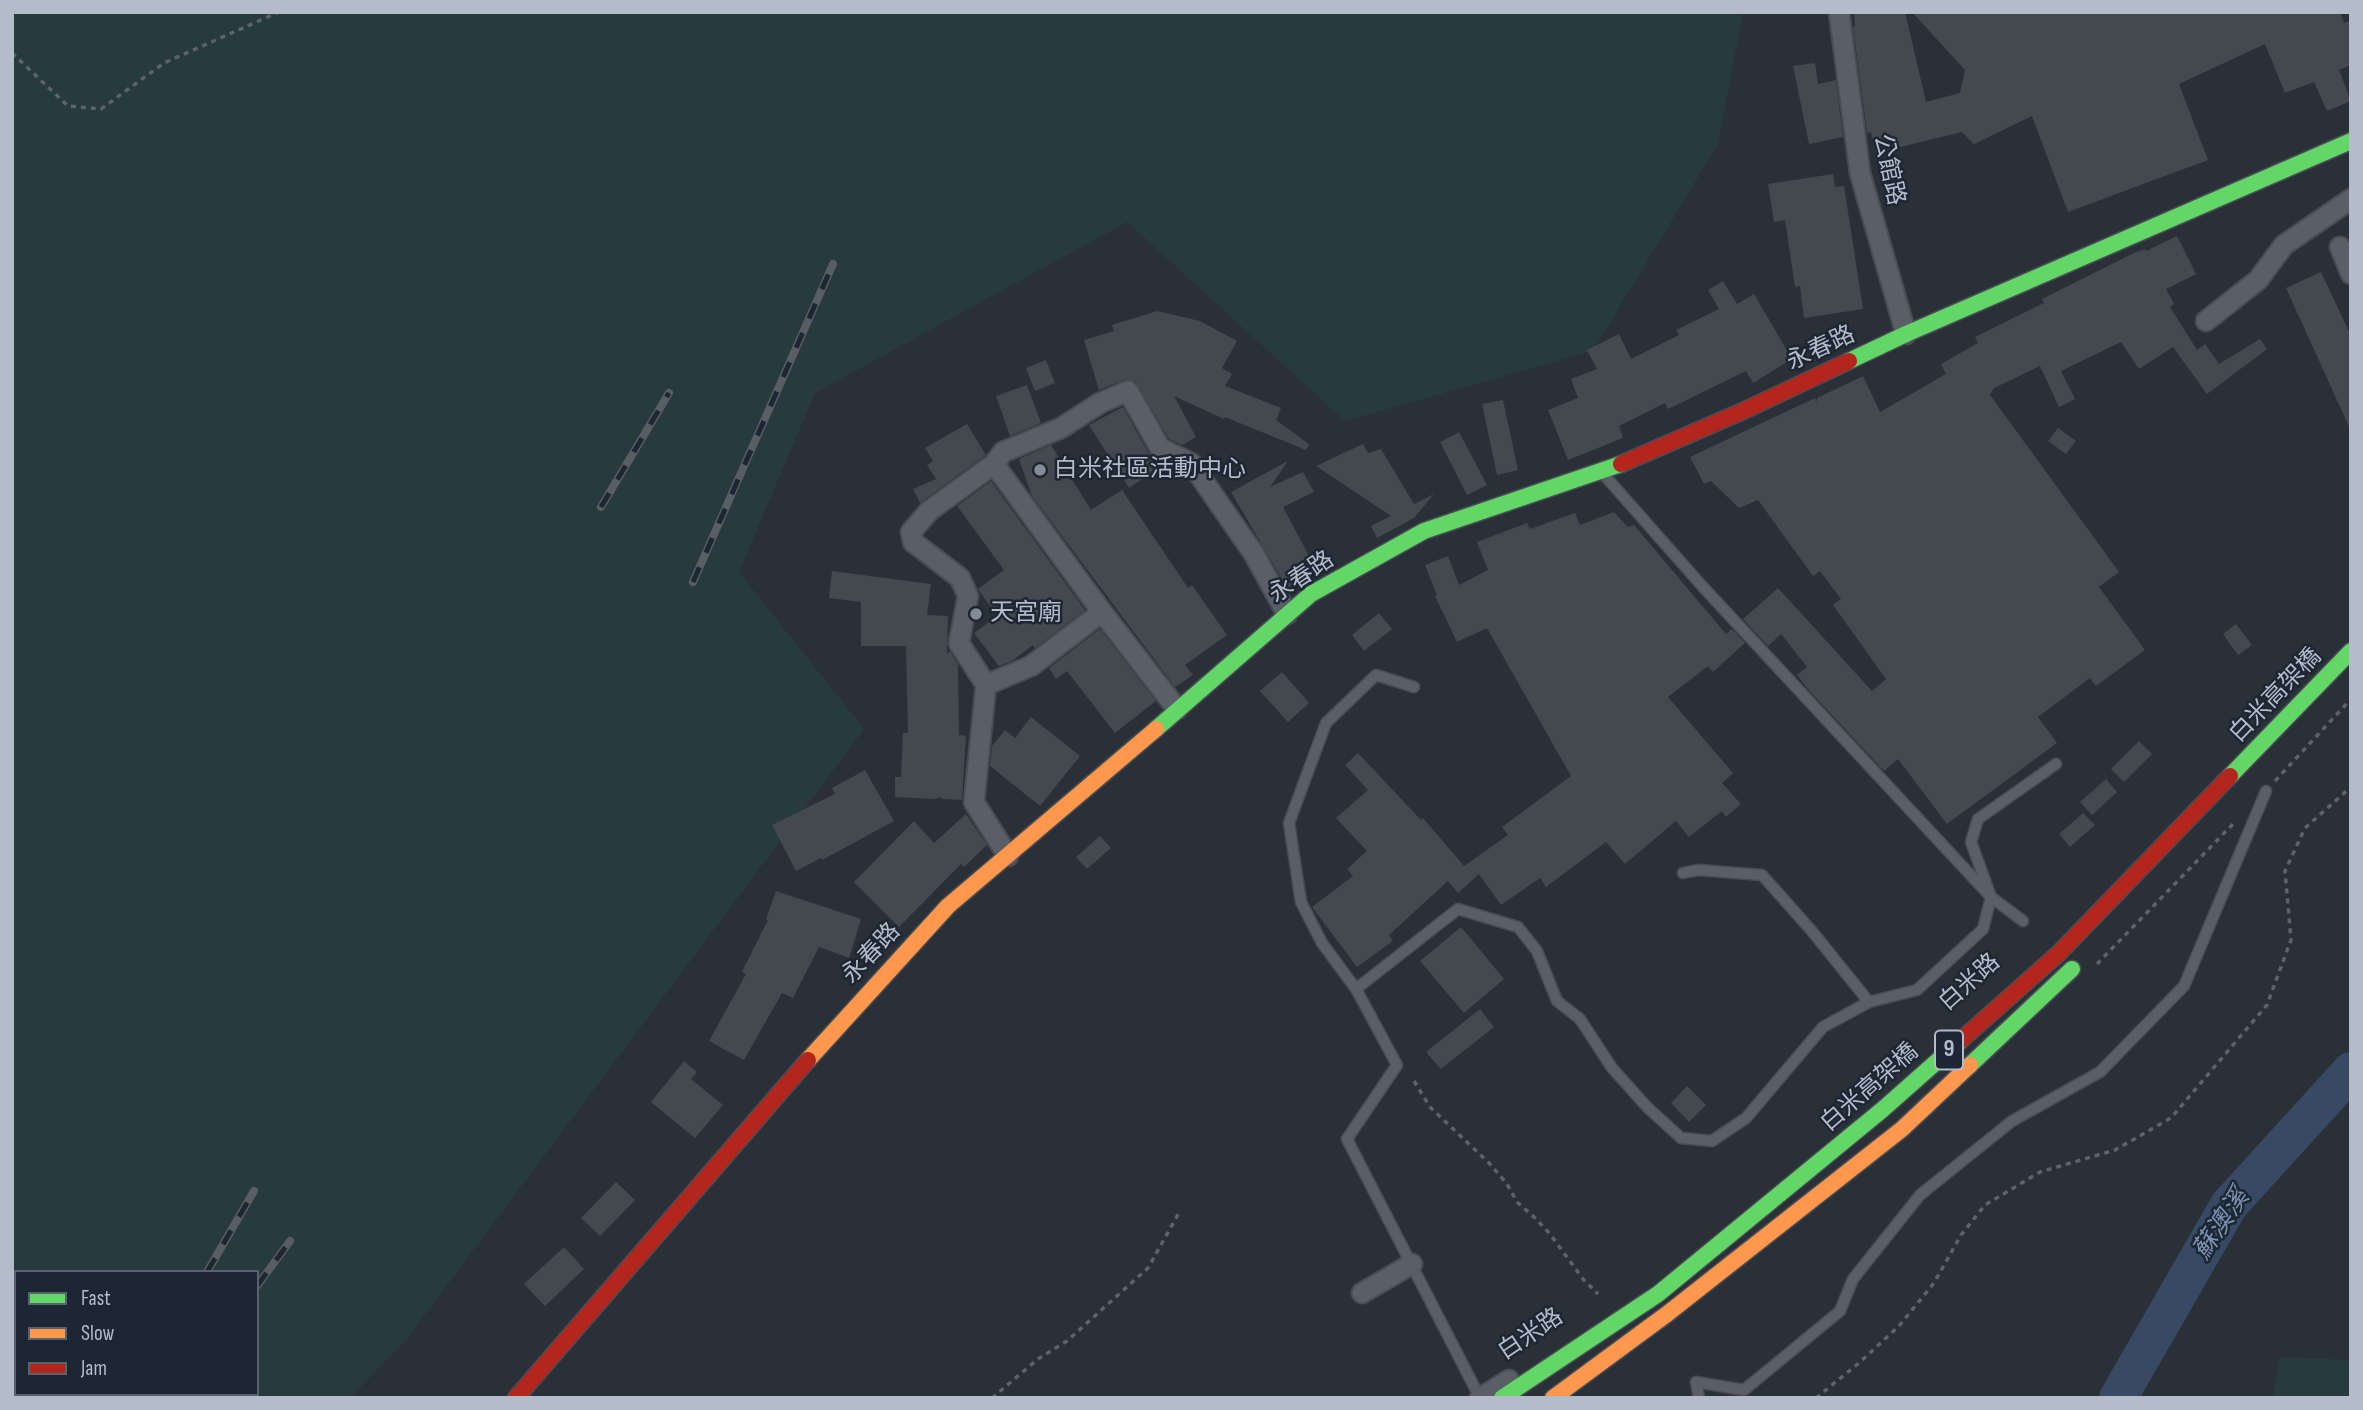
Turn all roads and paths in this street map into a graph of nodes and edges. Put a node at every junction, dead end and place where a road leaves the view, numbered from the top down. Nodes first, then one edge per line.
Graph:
1 (279, 12) edge
2 (1839, 12) edge
3 (12, 53) edge
4 (2351, 141) edge
5 (2351, 200) edge
6 (2340, 247) dead end
7 (2351, 274) edge
8 (2206, 321) dead end
9 (1906, 334) junction
10 (994, 464) junction
11 (1602, 472) junction
12 (1102, 612) junction
13 (1287, 614) junction
14 (2351, 633) edge
15 (2351, 652) edge
16 (986, 685) junction
17 (1414, 687) dead end
18 (1178, 709) junction
19 (2056, 764) dead end
20 (2351, 787) edge
21 (2266, 792) dead end
22 (1008, 856) junction
23 (1683, 873) dead end
24 (1991, 897) junction
25 (2023, 920) dead end
26 (2083, 958) dead end
27 (1356, 989) junction
28 (1869, 1002) junction
29 (1414, 1081) dead end
30 (1180, 1211) dead end
31 (1412, 1264) junction
32 (1362, 1293) dead end
33 (1598, 1294) dead end
34 (516, 1398) edge
35 (992, 1398) edge
36 (1480, 1398) edge
37 (1503, 1398) edge
38 (1553, 1398) edge
39 (1699, 1398) edge
40 (1816, 1398) edge

1 - 3 path
2 - 9 street, 公館路
4 - 9 street, 永春路
5 - 8 street
6 - 7 street
9 - 11 street, 永春路
10 - 12 street
10 - 13 street
10 - 16 street
11 - 13 street, 永春路
11 - 24 lane
12 - 16 street
12 - 18 street
13 - 18 street, 永春路
14 - 36 street, 白米路
15 - 37 street, 白米高架橋 / 9
16 - 22 street
17 - 27 lane
18 - 22 street, 永春路
19 - 24 lane
20 - 40 path
21 - 39 lane
22 - 34 street, 永春路
23 - 28 lane
24 - 25 lane
24 - 28 lane
26 - 38 street, 白米高架橋 / 9
27 - 28 lane
27 - 31 lane
29 - 33 path
30 - 35 path
31 - 32 street
31 - 36 lane

